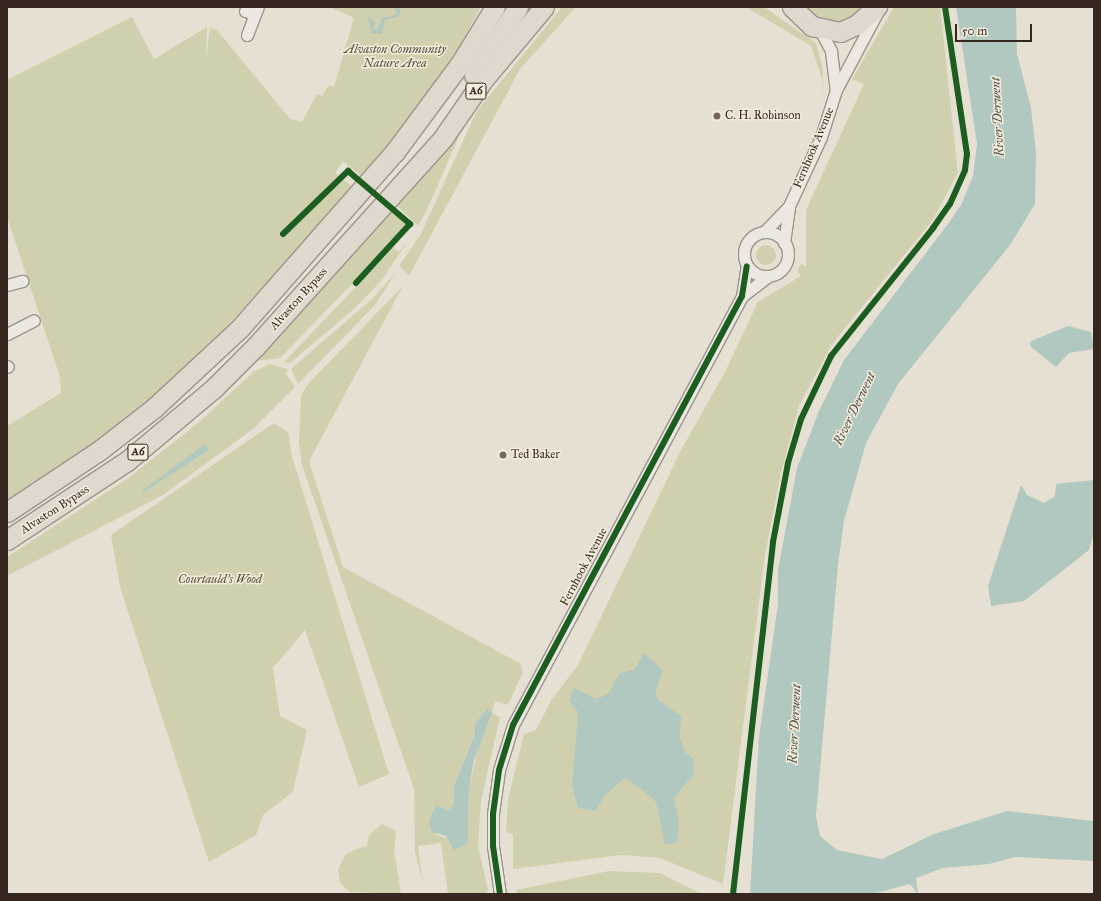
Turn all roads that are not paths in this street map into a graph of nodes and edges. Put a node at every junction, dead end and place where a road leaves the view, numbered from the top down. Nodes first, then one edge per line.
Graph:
1 (518, 7) edge
2 (544, 7) edge
3 (878, 7) edge
4 (791, 10) edge
5 (252, 11) edge
6 (492, 11) edge
7 (820, 30) junction
8 (247, 35) dead end
9 (836, 90) junction
10 (407, 174) junction
11 (789, 206) junction
12 (765, 231) junction
13 (784, 242) junction
14 (747, 266) junction
15 (767, 277) junction
16 (22, 281) dead end
17 (7, 285) edge
18 (742, 296) junction
19 (34, 320) dead end
20 (7, 334) edge
21 (7, 512) edge
22 (7, 540) edge
23 (500, 894) edge

1 - 10 highway
2 - 10 highway, Alvaston Bypass / A6
3 - 7 highway
3 - 9 street, Fernhook Avenue
4 - 7 highway
5 - 8 street
6 - 21 highway, Alvaston Bypass / A6
7 - 9 street, Fernhook Avenue
9 - 11 street, Fernhook Avenue
10 - 22 highway, Alvaston Bypass / A6
11 - 12 street, Fernhook Avenue
11 - 13 street, Fernhook Avenue
12 - 13 street
12 - 14 street, Fernhook Avenue
13 - 15 street, Fernhook Avenue
14 - 15 street
14 - 18 street, Fernhook Avenue
15 - 18 street, Fernhook Avenue
16 - 17 street
18 - 23 street, Fernhook Avenue
19 - 20 street

